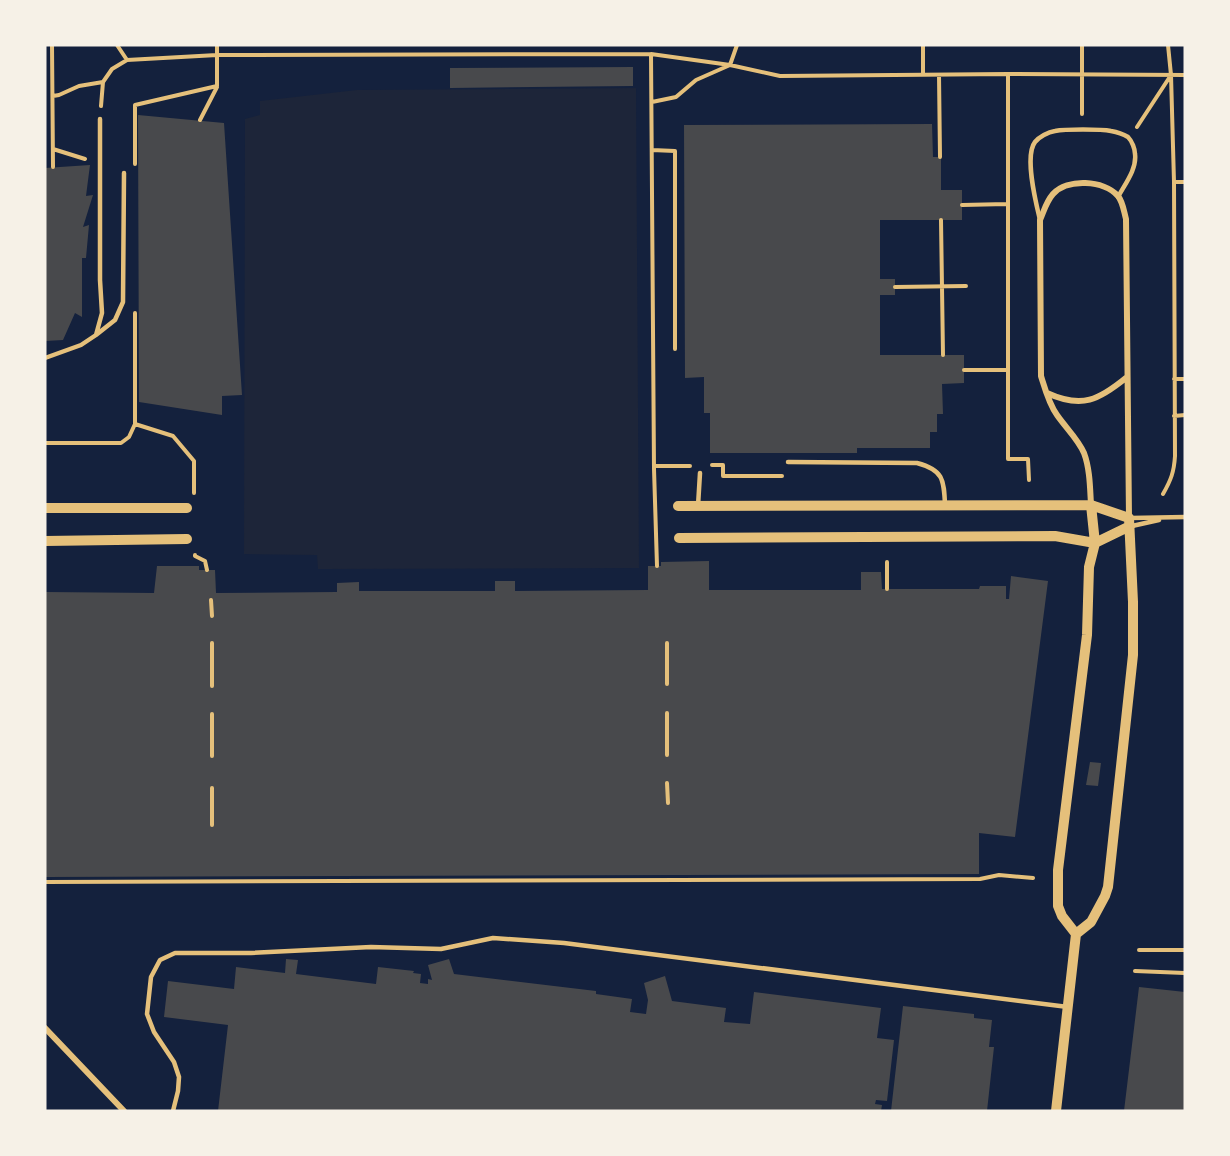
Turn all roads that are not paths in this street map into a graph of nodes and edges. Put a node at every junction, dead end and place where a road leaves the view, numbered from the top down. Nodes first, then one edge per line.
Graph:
1 (100, 119) road end
2 (124, 173) dead end
3 (1118, 197) junction
4 (1040, 220) junction
5 (96, 334) junction
6 (45, 358) edge
7 (1127, 377) junction
8 (1046, 393) junction
9 (788, 462) dead end
10 (700, 473) dead end
11 (945, 505) junction
12 (1091, 505) junction
13 (678, 506) dead end
14 (698, 506) junction
15 (45, 508) edge
16 (187, 508) dead end
17 (1185, 517) edge
18 (1129, 522) junction
19 (679, 538) dead end
20 (45, 541) edge
21 (191, 542) road end
22 (1095, 543) junction
23 (1076, 934) junction
24 (1068, 1007) junction
25 (45, 1028) edge
26 (124, 1111) edge
27 (173, 1111) edge
28 (1056, 1111) edge

1 - 5 lane
2 - 5 lane
3 - 4 street
3 - 4 lane
3 - 7 street
4 - 8 street
5 - 6 lane
7 - 8 street
7 - 18 street
8 - 12 street
9 - 11 lane
10 - 14 lane
11 - 12 street
11 - 14 street
12 - 18 street
12 - 22 street
13 - 14 street
15 - 16 street
17 - 18 lane
18 - 22 street
18 - 23 street
19 - 22 street
20 - 21 street
22 - 23 street
23 - 24 street
24 - 27 lane
24 - 28 street
25 - 26 street

